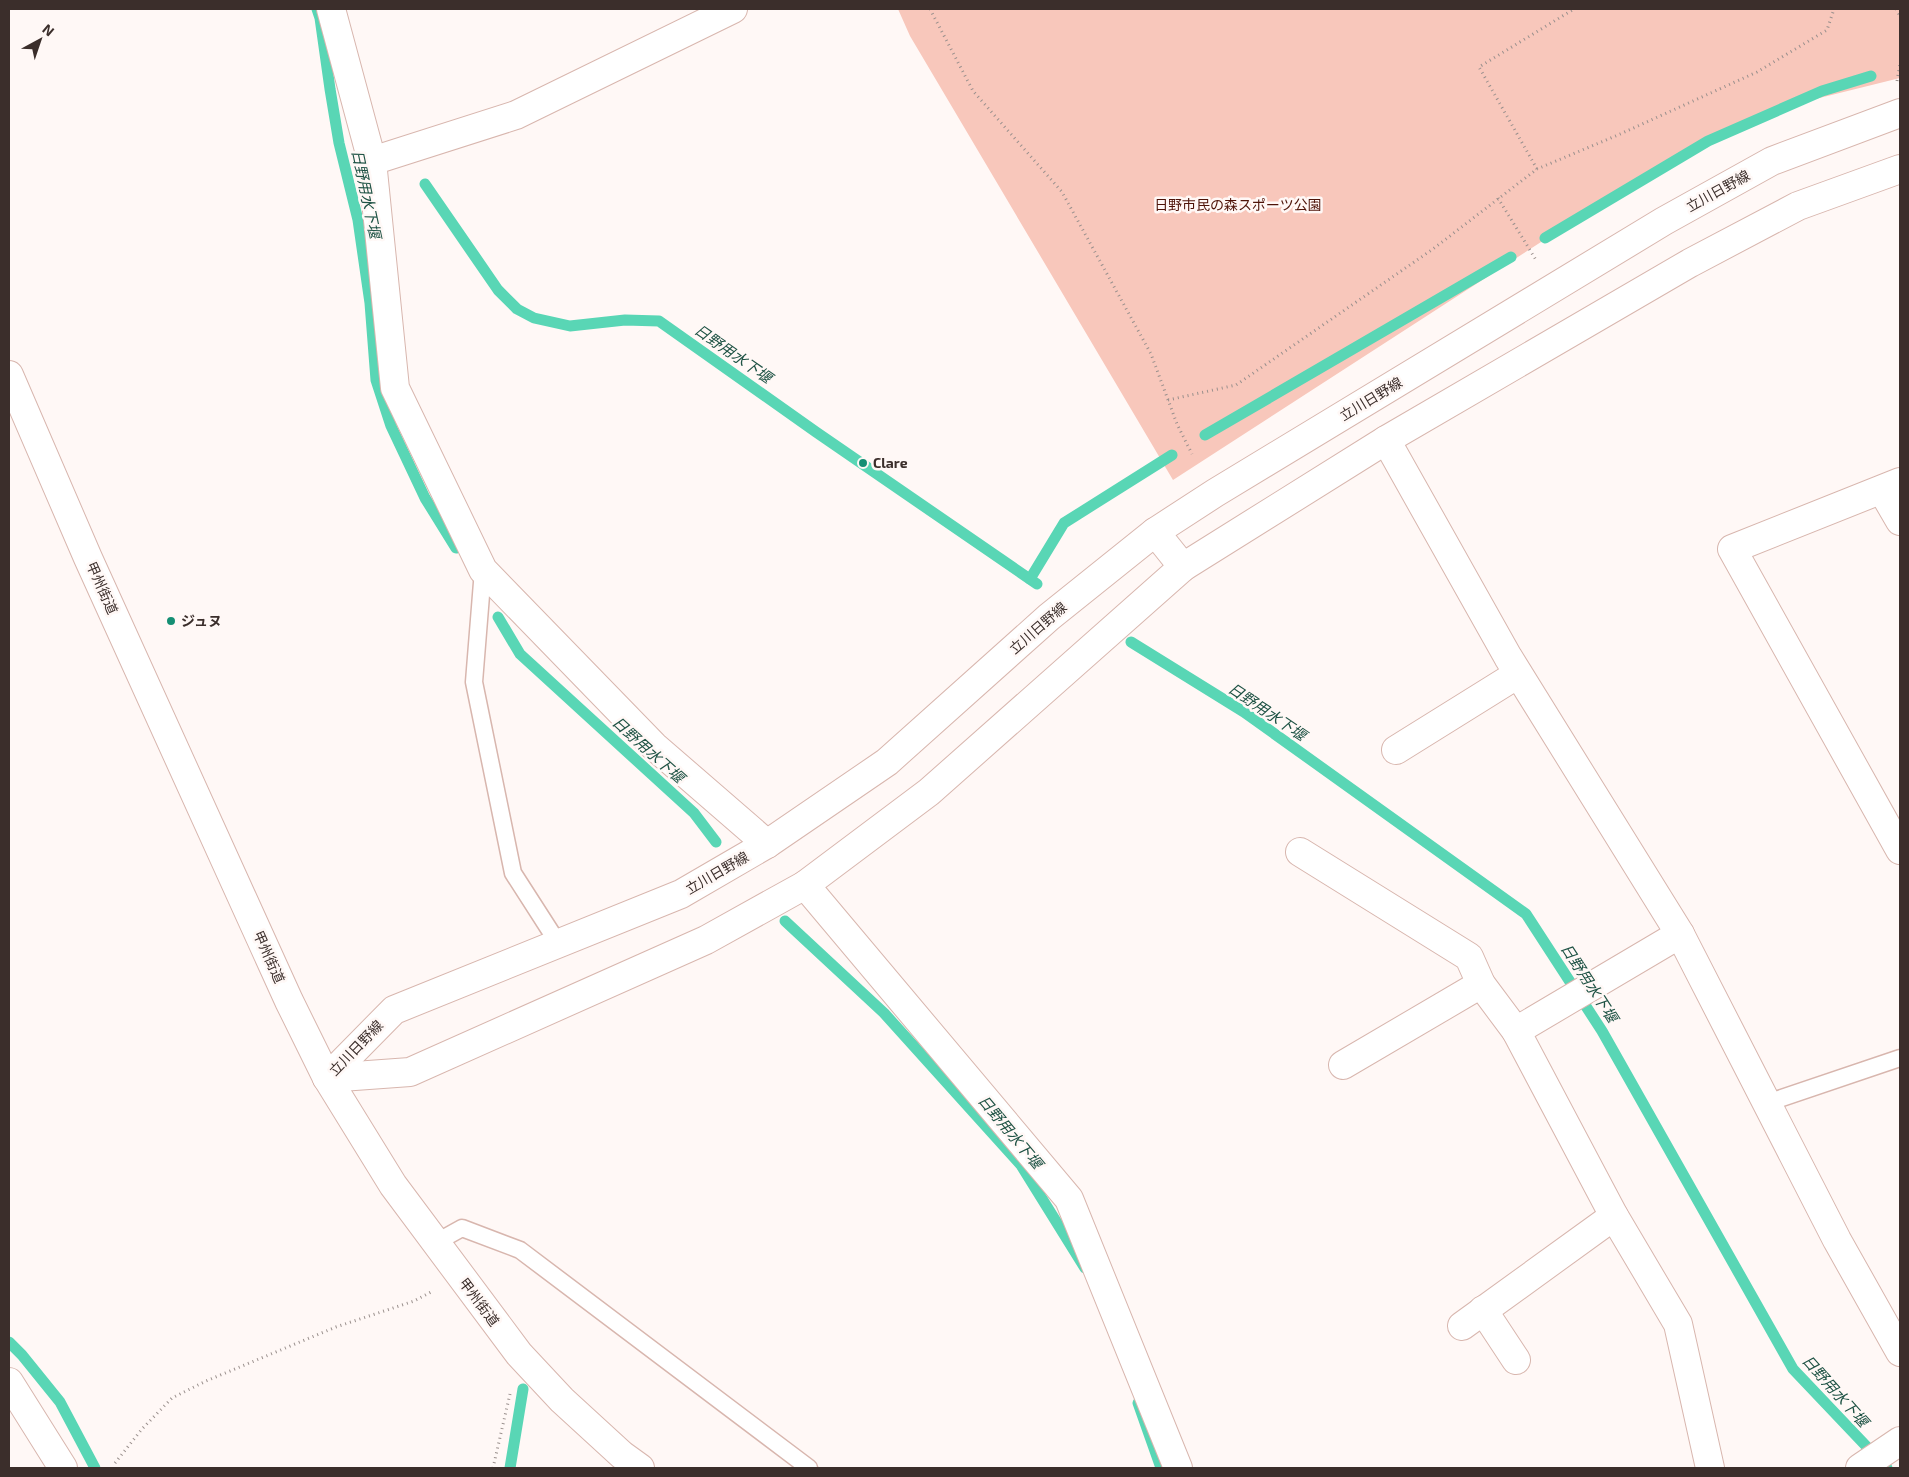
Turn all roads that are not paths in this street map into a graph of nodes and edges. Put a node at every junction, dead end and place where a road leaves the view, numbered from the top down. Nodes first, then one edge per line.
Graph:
1 (332, 9) edge
2 (733, 9) edge
3 (1900, 113) edge
4 (372, 161) junction
5 (1900, 168) edge
6 (9, 376) edge
7 (1386, 440) junction
8 (1891, 486) edge
9 (1900, 520) edge
10 (1155, 532) junction
11 (1183, 567) junction
12 (483, 570) junction
13 (1518, 674) junction
14 (1396, 750) dead end
15 (767, 844) junction
16 (1900, 850) edge
17 (1300, 852) dead end
18 (805, 885) junction
19 (1680, 934) junction
20 (558, 942) junction
21 (1481, 984) junction
22 (1516, 1031) junction
23 (1900, 1058) edge
24 (1343, 1065) dead end
25 (327, 1078) junction
26 (1767, 1103) junction
27 (1614, 1216) junction
28 (435, 1244) junction
29 (1900, 1352) edge
30 (1516, 1360) dead end
31 (9, 1382) edge
32 (1895, 1445) edge
33 (1862, 1467) edge
34 (63, 1468) edge
35 (640, 1468) edge
36 (809, 1468) edge
37 (1178, 1468) edge
38 (1710, 1468) edge

1 - 4 street
2 - 4 street
3 - 10 street, 立川日野線
4 - 12 street
5 - 7 street, 立川日野線
6 - 25 street, 甲州街道
7 - 11 street, 立川日野線
7 - 13 street
8 - 9 street
8 - 16 street
10 - 11 street
10 - 15 street, 立川日野線
11 - 18 street, 立川日野線
12 - 15 street
12 - 20 lane
13 - 14 street
13 - 19 street
15 - 20 street, 立川日野線
17 - 21 street
18 - 25 street, 立川日野線
18 - 37 street
19 - 22 street
19 - 26 street
20 - 25 street, 立川日野線
21 - 22 street
21 - 24 street
22 - 27 street
23 - 26 lane
25 - 28 street, 甲州街道
26 - 29 street
27 - 30 street
27 - 38 street
28 - 35 street, 甲州街道
28 - 36 lane
31 - 34 street
32 - 33 street

